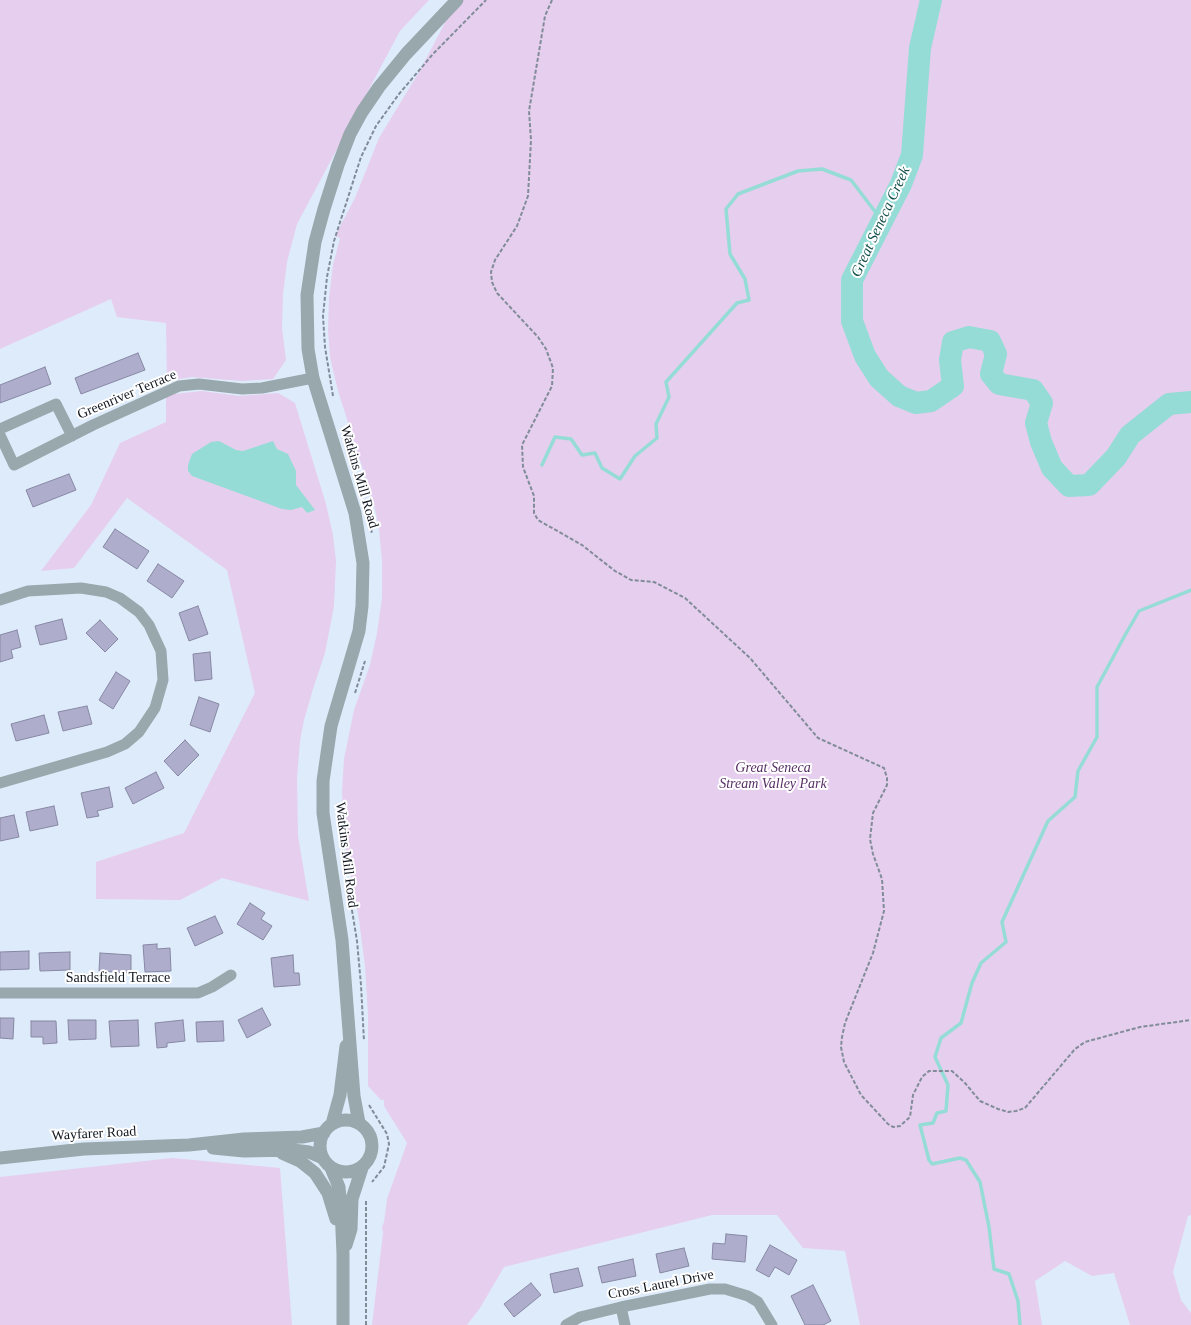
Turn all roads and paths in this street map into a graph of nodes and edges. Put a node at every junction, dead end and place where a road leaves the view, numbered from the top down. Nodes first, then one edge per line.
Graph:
1 (457, 0) edge
2 (552, 0) edge
3 (313, 378) junction
4 (0, 429) edge
5 (0, 436) edge
6 (72, 436) junction
7 (0, 600) edge
8 (0, 783) edge
9 (230, 976) dead end
10 (0, 993) edge
11 (1191, 1020) edge
12 (348, 1026) junction
13 (368, 1104) dead end
14 (359, 1123) junction
15 (328, 1129) junction
16 (189, 1145) junction
17 (279, 1152) junction
18 (0, 1158) edge
19 (327, 1163) junction
20 (362, 1168) junction
21 (370, 1183) dead end
22 (366, 1197) dead end
23 (343, 1254) junction
24 (621, 1307) junction
25 (342, 1325) edge
26 (366, 1325) edge
27 (566, 1325) edge
28 (625, 1325) edge
29 (772, 1325) edge

1 - 3 street, Watkins Mill Road
2 - 11 path
3 - 6 street, Greenriver Terrace
3 - 12 street, Watkins Mill Road
4 - 6 street, Greenriver Terrace
5 - 6 street, Greenriver Terrace
7 - 8 street
9 - 10 street, Sandsfield Terrace
12 - 14 street, Watkins Mill Road
12 - 15 street, Watkins Mill Road
13 - 21 path
14 - 15 street
14 - 20 street
15 - 16 street, Wayfarer Road
15 - 19 street
16 - 17 street, Wayfarer Road
16 - 18 street, Wayfarer Road
17 - 19 street, Wayfarer Road
17 - 23 street
19 - 20 street
19 - 23 street
20 - 23 street
22 - 26 path
23 - 25 street
24 - 27 street, Cross Laurel Drive
24 - 28 street
24 - 29 street, Cross Laurel Drive

